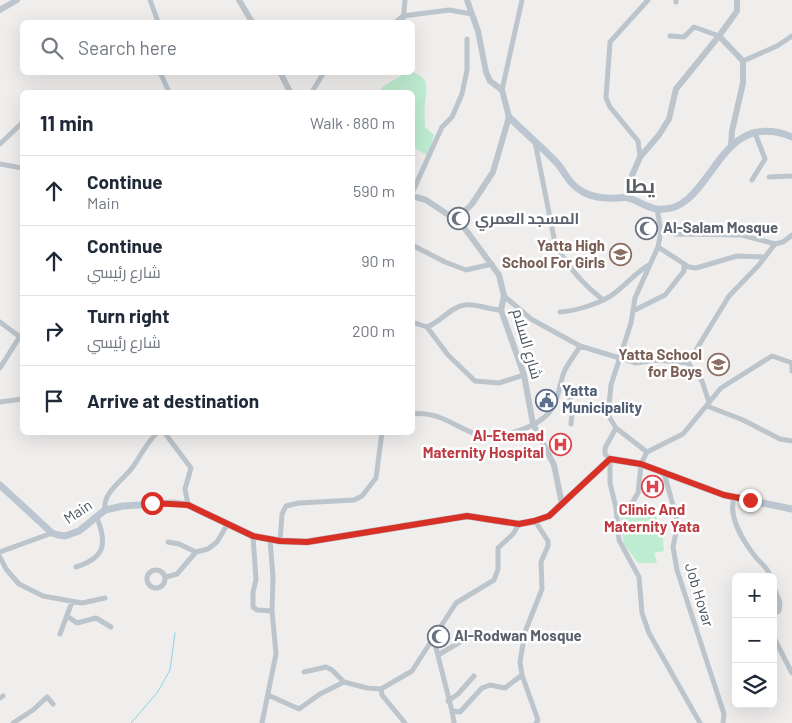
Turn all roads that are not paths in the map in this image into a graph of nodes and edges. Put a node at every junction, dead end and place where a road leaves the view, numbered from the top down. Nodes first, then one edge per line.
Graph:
1 (17, 0) edge
2 (150, 0) edge
3 (239, 0) edge
4 (405, 0) edge
5 (467, 0) edge
6 (522, 0) edge
7 (648, 0) edge
8 (737, 0) edge
9 (0, 10) edge
10 (472, 14) junction
11 (403, 16) junction
12 (157, 20) edge
13 (251, 20) edge
14 (398, 20) edge
15 (403, 20) edge
16 (670, 36) dead end
17 (720, 36) junction
18 (792, 36) edge
19 (467, 39) dead end
20 (743, 62) junction
21 (161, 75) edge
22 (282, 75) edge
23 (322, 75) edge
24 (168, 90) edge
25 (289, 90) edge
26 (313, 90) edge
27 (502, 90) junction
28 (509, 117) junction
29 (20, 125) edge
30 (754, 132) junction
31 (792, 137) edge
32 (535, 142) junction
33 (0, 144) edge
34 (731, 146) junction
35 (640, 157) junction
36 (0, 164) edge
37 (20, 168) edge
38 (792, 176) edge
39 (769, 177) dead end
40 (752, 180) dead end
41 (415, 188) edge
42 (415, 196) edge
43 (627, 197) junction
44 (656, 209) junction
45 (456, 220) junction
46 (661, 231) junction
47 (792, 235) edge
48 (775, 244) junction
49 (415, 247) edge
50 (658, 247) junction
51 (764, 257) junction
52 (492, 264) junction
53 (684, 264) junction
54 (649, 265) junction
55 (504, 296) junction
56 (602, 299) junction
57 (501, 310) junction
58 (633, 311) junction
59 (560, 312) dead end
60 (0, 322) edge
61 (415, 323) edge
62 (427, 327) junction
63 (20, 334) edge
64 (20, 337) edge
65 (580, 346) junction
66 (619, 356) junction
67 (688, 363) junction
68 (792, 363) edge
69 (0, 368) edge
70 (792, 371) edge
71 (524, 375) junction
72 (560, 385) junction
73 (20, 399) edge
74 (0, 402) edge
75 (708, 404) junction
76 (415, 413) edge
77 (532, 424) junction
78 (571, 424) dead end
79 (616, 428) junction
80 (155, 435) edge
81 (166, 435) edge
82 (382, 435) edge
83 (792, 441) edge
84 (647, 452) junction
85 (610, 459) junction
86 (641, 464) junction
87 (664, 473) junction
88 (1, 487) edge
89 (734, 497) junction
90 (562, 504) junction
91 (188, 505) junction
92 (616, 508) junction
93 (105, 510) junction
94 (792, 510) edge
95 (97, 518) junction
96 (534, 521) junction
97 (519, 524) junction
98 (227, 525) junction
99 (52, 533) junction
100 (253, 536) junction
101 (270, 539) junction
102 (280, 541) junction
103 (168, 542) dead end
104 (0, 552) edge
105 (196, 552) junction
106 (0, 557) edge
107 (76, 567) dead end
108 (769, 573) edge
109 (166, 577) dead end
110 (777, 595) edge
111 (105, 598) dead end
112 (72, 602) junction
113 (272, 611) junction
114 (777, 612) edge
115 (67, 616) junction
116 (111, 627) dead end
117 (60, 634) dead end
118 (474, 634) dead end
119 (434, 640) junction
120 (777, 644) edge
121 (438, 655) junction
122 (304, 672) dead end
123 (792, 673) edge
124 (522, 674) junction
125 (474, 676) dead end
126 (344, 682) junction
127 (381, 689) junction
128 (268, 695) junction
129 (448, 701) junction
130 (53, 704) dead end
131 (452, 711) junction
132 (538, 722) edge
133 (13, 723) edge
134 (262, 723) edge
135 (405, 723) edge
136 (454, 723) edge
137 (700, 723) edge
138 (723, 723) edge

1 - 9 street
2 - 12 street
3 - 13 street
4 - 11 street
5 - 10 street
6 - 27 street
7 - 35 street
8 - 17 street
10 - 11 street
10 - 27 street
11 - 14 street
11 - 15 street
16 - 17 street
17 - 20 street
17 - 35 street
18 - 20 street
19 - 41 street
20 - 34 street
21 - 24 street
22 - 25 street
23 - 26 street
27 - 28 street
28 - 32 main road
28 - 45 street
29 - 33 street
30 - 31 main road
30 - 34 main road
30 - 40 street
32 - 43 main road
32 - 56 street
34 - 44 main road
35 - 43 street
36 - 37 street
38 - 39 street
42 - 45 street, شارع السلام
43 - 44 main road
44 - 46 street
45 - 52 street, شارع السلام
46 - 48 street
46 - 50 street
47 - 48 street
48 - 51 street
49 - 52 street
50 - 53 street
50 - 54 street
51 - 53 street
51 - 67 street
52 - 55 street, شارع السلام
53 - 58 street
54 - 56 street
54 - 58 street
55 - 57 street, شارع السلام
55 - 65 street
56 - 59 street
57 - 62 street
57 - 71 street, شارع السلام
58 - 66 street
60 - 63 street
61 - 62 street
62 - 71 street
64 - 69 street
65 - 66 street
65 - 72 street
66 - 67 street
66 - 79 street
67 - 75 street
68 - 70 street
68 - 75 street
71 - 77 street, شارع السلام
72 - 77 street
72 - 78 street
73 - 74 street
75 - 83 street
75 - 84 street
76 - 77 street
77 - 90 street, شارع السلام
79 - 84 street
79 - 85 street
80 - 93 street
81 - 91 street
82 - 102 street
84 - 86 street
85 - 86 main road
85 - 90 main road, Main
85 - 92 street
86 - 87 main road
86 - 92 street
87 - 89 main road
87 - 138 street, Job Hovar
88 - 99 main road, Main
89 - 94 main road
89 - 108 street
90 - 96 main road, Main
91 - 93 main road, Main
91 - 98 main road, Main
92 - 137 street
93 - 95 main road, Main
95 - 99 main road, Main
95 - 107 street
96 - 97 main road, Main
96 - 124 street
97 - 102 main road, Main
97 - 119 street
98 - 100 main road, Main
98 - 105 street
99 - 104 street
100 - 101 main road, Main
100 - 113 street
101 - 102 main road, Main
101 - 113 street
103 - 105 street
105 - 109 street
106 - 112 street
110 - 114 street
111 - 112 street
112 - 115 street
113 - 128 street
115 - 116 street
115 - 117 street
118 - 121 street
119 - 121 street
119 - 127 street
120 - 123 street
121 - 129 street
122 - 126 street
124 - 131 street
124 - 132 street
125 - 129 street
126 - 127 street
126 - 128 street
127 - 135 street
128 - 134 street
129 - 131 street
130 - 133 street
131 - 136 street

